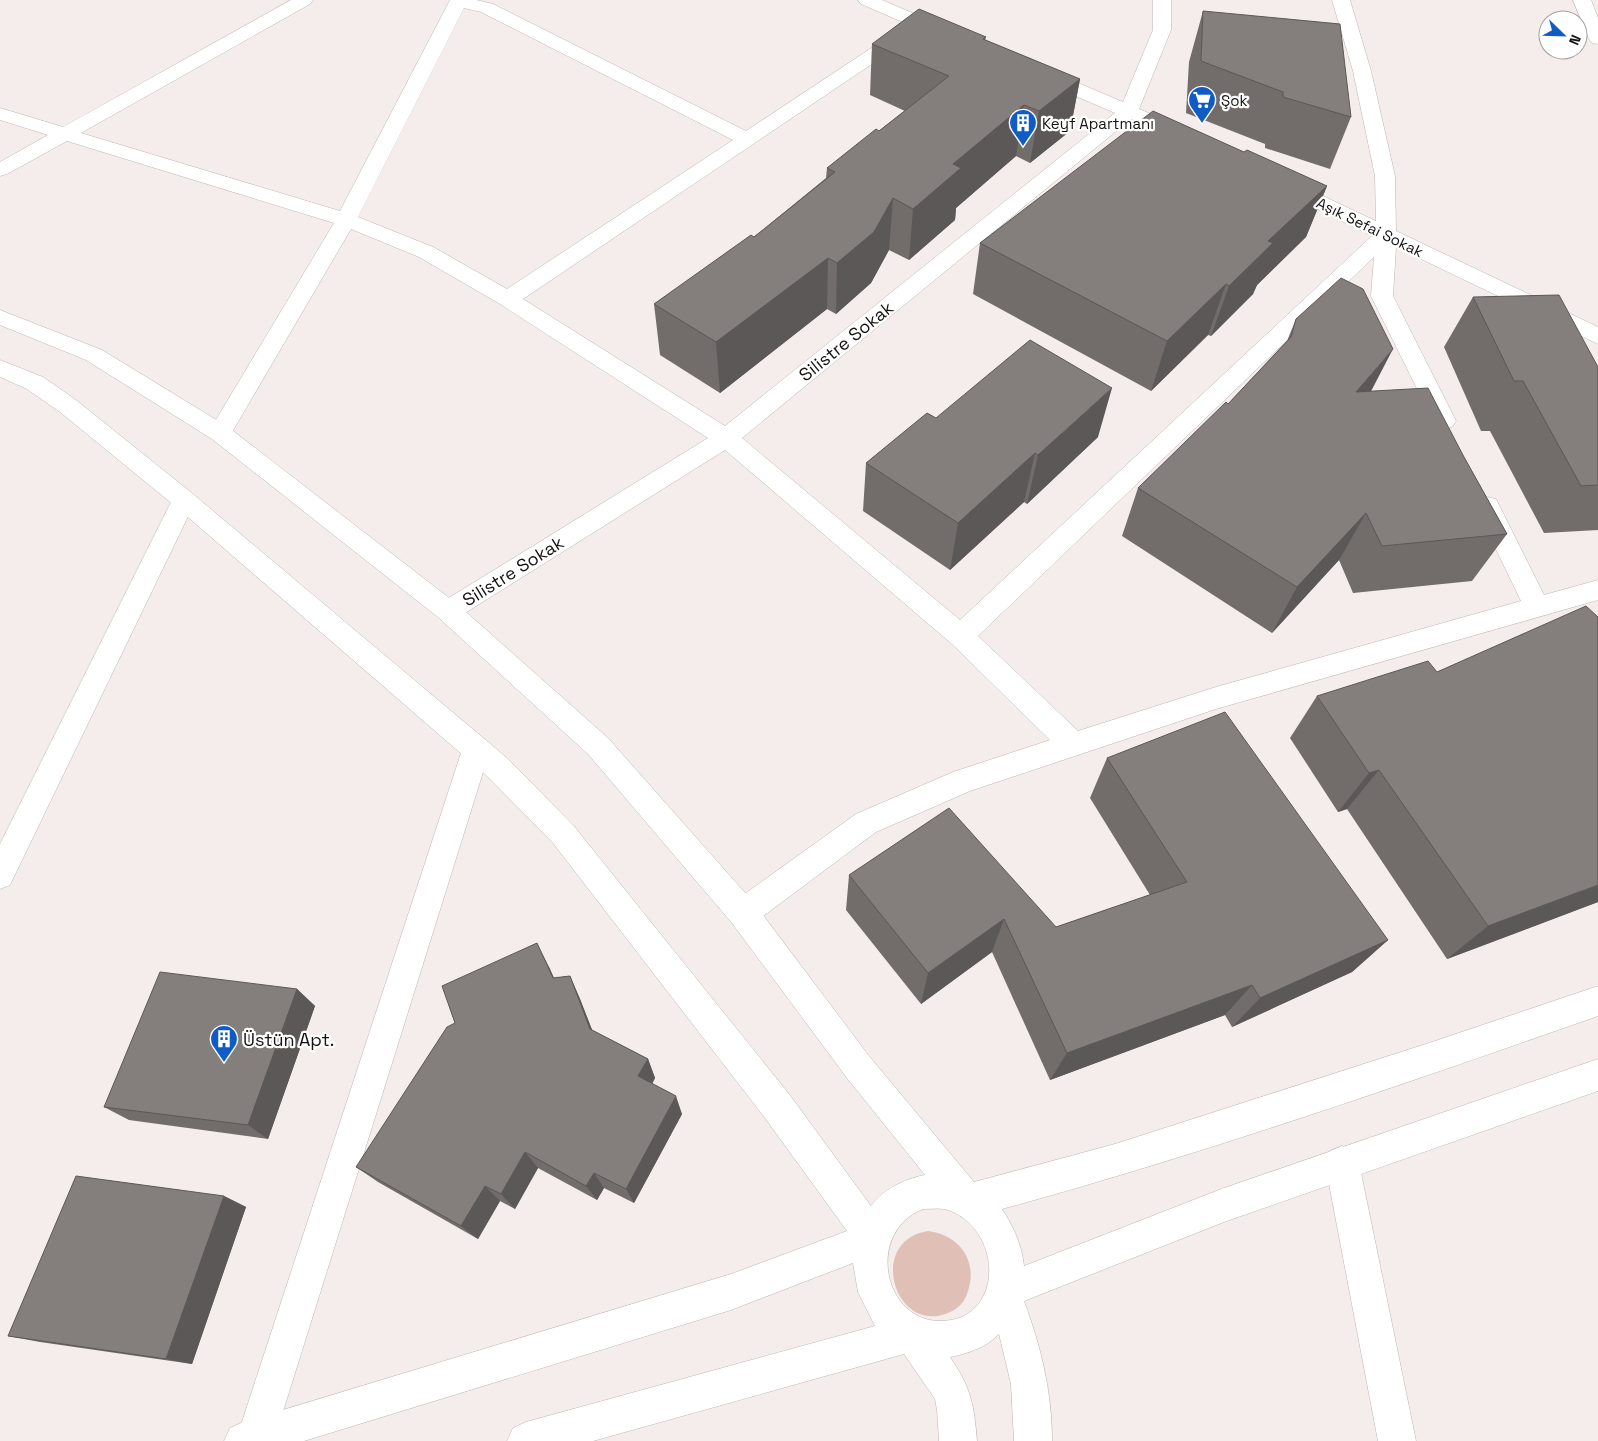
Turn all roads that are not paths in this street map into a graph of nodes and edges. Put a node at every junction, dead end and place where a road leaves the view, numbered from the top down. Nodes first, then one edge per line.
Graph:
1 (304, 0) edge
2 (867, 0) edge
3 (1162, 0) edge
4 (1341, 0) edge
5 (1582, 0) edge
6 (459, 1) edge
7 (902, 7) edge
8 (920, 23) junction
9 (956, 38) edge
10 (1598, 39) edge
11 (1029, 69) edge
12 (1128, 112) junction
13 (0, 114) edge
14 (1156, 124) edge
15 (64, 134) junction
16 (747, 139) junction
17 (0, 170) edge
18 (1271, 179) edge
19 (346, 220) junction
20 (1386, 234) junction
21 (508, 299) junction
22 (0, 317) edge
23 (1598, 336) edge
24 (0, 368) edge
25 (220, 433) junction
26 (726, 438) junction
27 (1453, 438) edge
28 (1475, 483) edge
29 (184, 500) junction
30 (1598, 590) edge
31 (1537, 608) junction
32 (448, 611) junction
33 (961, 636) junction
34 (1073, 745) junction
35 (476, 750) junction
36 (0, 875) edge
37 (743, 914) junction
38 (1598, 1001) edge
39 (1598, 1075) edge
40 (1342, 1163) junction
41 (968, 1201) junction
42 (873, 1238) junction
43 (1003, 1292) junction
44 (912, 1334) junction
45 (249, 1439) edge
46 (526, 1441) edge
47 (958, 1441) edge
48 (1033, 1441) edge
49 (1397, 1441) edge

1 - 15 street
2 - 7 street
3 - 12 street, Silistre Sokak
4 - 20 street
5 - 10 street
6 - 16 street
6 - 19 street
7 - 8 street
8 - 9 street
8 - 16 street
11 - 12 street
12 - 14 street
12 - 26 street, Silistre Sokak
13 - 15 street
15 - 17 street
15 - 19 street
16 - 21 street
18 - 20 street, Aşık Sefai Sokak
19 - 21 street
19 - 25 street
20 - 23 street, Aşık Sefai Sokak
20 - 27 street
20 - 33 street
21 - 26 street
22 - 25 street
24 - 29 street
25 - 32 street
26 - 32 street, Silistre Sokak
26 - 33 street
28 - 31 street
29 - 35 street
29 - 36 street
30 - 31 street
31 - 34 street
32 - 37 street
33 - 34 street
34 - 37 street
35 - 42 street
35 - 45 street
37 - 41 street
38 - 41 street
39 - 40 street
40 - 43 street
40 - 49 street
41 - 42 street
41 - 43 street
42 - 44 street
42 - 45 street
43 - 44 street
43 - 48 street
44 - 46 street
44 - 47 street

